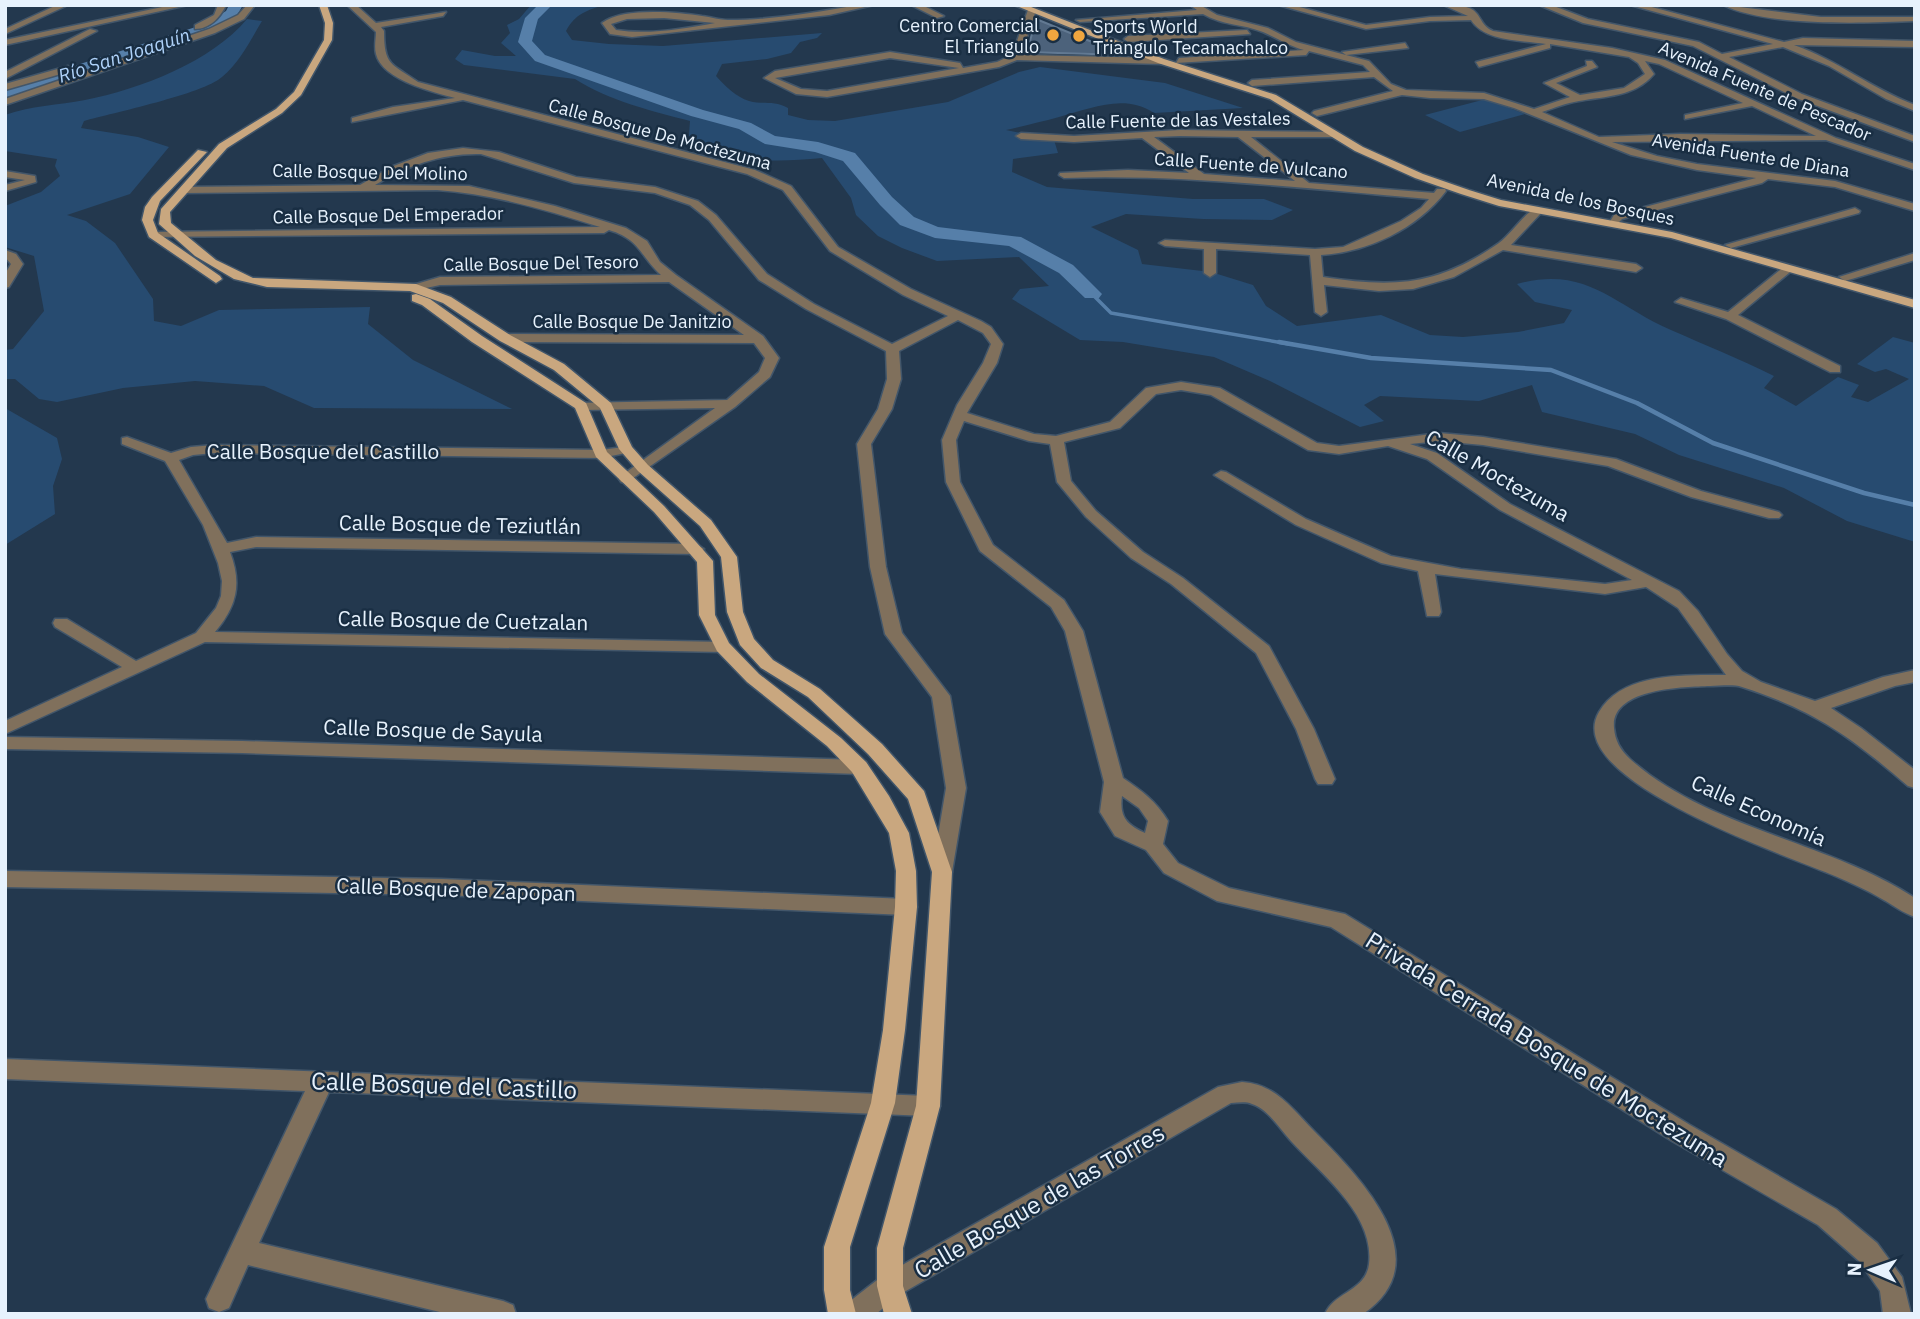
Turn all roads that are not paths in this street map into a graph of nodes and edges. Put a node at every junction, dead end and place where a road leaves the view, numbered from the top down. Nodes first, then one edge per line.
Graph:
1 (55, 5) edge
2 (64, 5) edge
3 (184, 5) edge
4 (222, 5) edge
5 (251, 5) edge
6 (314, 5) edge
7 (323, 5) edge
8 (433, 5) edge
9 (870, 5) edge
10 (915, 5) edge
11 (1018, 5) edge
12 (1282, 5) edge
13 (1447, 5) edge
14 (1543, 5) edge
15 (1553, 5) edge
16 (1634, 5) edge
17 (1727, 5) edge
18 (353, 6) edge
19 (1034, 7) edge
20 (1197, 7) edge
21 (940, 16) dead end
22 (1476, 18) junction
23 (1915, 19) edge
24 (1080, 20) junction
25 (112, 21) junction
26 (725, 23) junction
27 (373, 26) junction
28 (6, 30) edge
29 (1265, 30) junction
30 (1567, 33) dead end
31 (1128, 39) junction
32 (1531, 41) junction
33 (5, 43) edge
34 (1558, 44) junction
35 (1777, 44) junction
36 (1915, 44) edge
37 (1405, 46) dead end
38 (1328, 52) junction
39 (1915, 53) edge
40 (1628, 54) junction
41 (1891, 54) dead end
42 (1727, 55) junction
43 (1016, 57) junction
44 (1161, 61) junction
45 (1179, 61) junction
46 (1589, 63) dead end
47 (1479, 64) dead end
48 (970, 68) junction
49 (1377, 74) junction
50 (5, 76) edge
51 (1252, 83) junction
52 (5, 87) edge
53 (1402, 92) junction
54 (1579, 98) junction
55 (466, 99) junction
56 (5, 102) edge
57 (1755, 103) junction
58 (1915, 108) edge
59 (1317, 113) junction
60 (1532, 113) junction
61 (1688, 117) dead end
62 (355, 120) dead end
63 (1143, 134) junction
64 (1241, 134) junction
65 (1335, 135) junction
66 (1021, 136) dead end
67 (1915, 136) edge
68 (1598, 140) junction
69 (1833, 140) junction
70 (1915, 167) edge
71 (5, 174) edge
72 (1063, 175) dead end
73 (1201, 177) junction
74 (1765, 177) junction
75 (1307, 186) junction
76 (1446, 186) junction
77 (364, 187) junction
78 (5, 188) edge
79 (183, 190) junction
80 (1436, 196) junction
81 (1915, 208) edge
82 (1538, 210) junction
83 (1855, 211) dead end
84 (1616, 220) junction
85 (622, 230) junction
86 (153, 235) junction
87 (177, 235) junction
88 (1165, 243) dead end
89 (1731, 245) junction
90 (1210, 246) junction
91 (1503, 247) junction
92 (1315, 252) junction
93 (5, 253) edge
94 (1915, 256) edge
95 (1636, 268) dead end
96 (1789, 268) junction
97 (1210, 273) dead end
98 (1845, 277) junction
99 (672, 278) junction
100 (1318, 280) junction
101 (5, 284) edge
102 (412, 287) junction
103 (1915, 297) edge
104 (1681, 302) dead end
105 (1915, 304) edge
106 (1321, 312) dead end
107 (957, 316) junction
108 (1730, 316) junction
109 (505, 338) junction
110 (758, 339) junction
111 (892, 349) junction
112 (1835, 369) dead end
113 (730, 404) junction
114 (581, 406) junction
115 (606, 407) junction
116 (957, 423) junction
117 (1056, 440) junction
118 (127, 441) dead end
119 (1389, 442) junction
120 (626, 449) junction
121 (601, 454) junction
122 (171, 458) junction
123 (643, 468) junction
124 (1221, 475) dead end
125 (626, 479) junction
126 (1774, 515) dead end
127 (223, 549) junction
128 (696, 549) junction
129 (1426, 567) junction
130 (1648, 582) junction
131 (1433, 612) dead end
132 (61, 623) dead end
133 (202, 637) junction
134 (723, 647) junction
135 (136, 668) junction
136 (1915, 676) edge
137 (1744, 680) junction
138 (1814, 707) junction
139 (5, 728) edge
140 (5, 743) edge
141 (859, 767) junction
142 (1325, 779) dead end
143 (1915, 781) edge
144 (1114, 782) junction
145 (1153, 845) junction
146 (942, 872) junction
147 (5, 880) edge
148 (906, 907) junction
149 (1915, 909) edge
150 (5, 1069) edge
151 (322, 1081) junction
152 (883, 1102) junction
153 (928, 1106) junction
154 (241, 1251) junction
155 (890, 1286) junction
156 (219, 1299) dead end
157 (1351, 1310) edge
158 (503, 1314) edge
159 (842, 1314) edge
160 (855, 1314) edge
161 (898, 1314) edge
162 (1897, 1314) edge

1 - 28 street
2 - 28 street
3 - 25 street
4 - 52 street
5 - 56 street
6 - 86 main road
7 - 79 main road
8 - 27 street
9 - 26 street
10 - 21 street
11 - 19 main road, Avenida de los Bosques
12 - 22 street
13 - 22 street, Avenida Fuente de Pescador
14 - 42 street
15 - 42 street
16 - 35 street
17 - 23 street
18 - 27 street
19 - 24 main road, Avenida de los Bosques
19 - 43 street
19 - 44 main road, Avenida de los Bosques
20 - 24 street
20 - 29 street
22 - 32 street, Avenida Fuente de Pescador
24 - 31 main road, Avenida de los Bosques
25 - 33 street
25 - 50 street
26 - 26 street
27 - 55 street, Calle Bosque De Moctezuma
29 - 31 street
29 - 38 street
30 - 32 street
31 - 45 main road, Avenida de los Bosques
32 - 34 street, Avenida Fuente de Pescador
34 - 40 street, Avenida Fuente de Pescador
34 - 47 street
35 - 36 street
35 - 42 street
35 - 58 street
37 - 38 street
38 - 45 street
38 - 49 street
39 - 41 street
40 - 54 street
40 - 57 street, Avenida Fuente de Pescador
42 - 67 street
43 - 44 street
43 - 48 street
44 - 65 main road, Avenida de los Bosques
45 - 51 main road, Avenida de los Bosques
46 - 54 street
48 - 48 street
49 - 51 street
49 - 53 street
51 - 59 main road, Avenida de los Bosques
53 - 59 street, Avenida Fuente de Diana
53 - 60 street, Avenida Fuente de Diana
54 - 60 street
55 - 62 street
55 - 107 street, Calle Bosque De Moctezuma
57 - 61 street
57 - 69 street, Avenida Fuente de Pescador
59 - 84 main road, Avenida de los Bosques
60 - 68 street, Avenida Fuente de Diana
63 - 64 street, Calle Fuente de las Vestales
63 - 66 street, Calle Fuente de las Vestales
63 - 73 street
64 - 65 street, Calle Fuente de las Vestales
64 - 75 street
65 - 76 main road, Avenida de los Bosques
68 - 69 street
68 - 74 street, Avenida Fuente de Diana
69 - 70 street, Avenida Fuente de Pescador
71 - 78 street
72 - 73 street, Calle Fuente de Vulcano
73 - 75 street, Calle Fuente de Vulcano
74 - 81 street, Avenida Fuente de Diana
74 - 84 street
75 - 80 street, Calle Fuente de Vulcano
76 - 80 street
76 - 82 main road, Avenida de los Bosques
77 - 79 street, Calle Bosque Del Molino
77 - 85 street, Calle Bosque Del Molino
77 - 111 street
79 - 87 main road
80 - 92 street
82 - 84 main road, Avenida de los Bosques
82 - 91 street
83 - 89 street
84 - 89 main road, Avenida de los Bosques
84 - 96 main road, Avenida de los Bosques
85 - 87 street, Calle Bosque Del Emperador
85 - 99 street, Calle Bosque Del Molino
86 - 87 street, Calle Bosque Del Emperador
86 - 114 main road
87 - 102 main road
88 - 90 street
89 - 98 main road, Avenida de los Bosques
90 - 92 street
90 - 97 street
91 - 95 street
91 - 100 street
92 - 100 street
93 - 101 street
94 - 98 street
96 - 105 main road, Avenida de los Bosques
96 - 108 street
98 - 103 main road, Avenida de los Bosques
99 - 102 street, Calle Bosque Del Tesoro
99 - 110 street, Calle Bosque Del Molino
100 - 106 street
102 - 109 main road
104 - 108 street
107 - 111 street
107 - 116 street, Calle Bosque De Moctezuma
108 - 112 street
109 - 110 street, Calle Bosque De Janitzio
109 - 115 main road
110 - 113 street
111 - 146 street
113 - 115 street
113 - 123 street
114 - 115 street
114 - 121 main road
115 - 120 main road
116 - 117 street, Calle Moctezuma
116 - 144 street, Privada Cerrada Bosque de Moctezuma
117 - 119 street, Calle Moctezuma
117 - 142 street
118 - 122 street
119 - 126 street
119 - 130 street, Calle Moctezuma
120 - 121 street, Calle Bosque del Castillo
120 - 123 main road
121 - 122 street, Calle Bosque del Castillo
121 - 125 main road
122 - 127 street, Calle Bosque del Castillo
123 - 125 street
123 - 146 main road
124 - 129 street
125 - 128 main road
127 - 128 street, Calle Bosque de Teziutlán
127 - 133 street, Calle Bosque del Castillo
128 - 134 main road
129 - 130 street
129 - 131 street
130 - 137 street, Calle Moctezuma
132 - 135 street
133 - 134 street, Calle Bosque de Cuetzalan
133 - 135 street, Calle Bosque del Castillo
134 - 141 main road
135 - 139 street, Calle Bosque del Castillo
136 - 138 street
137 - 138 street
137 - 149 street, Calle Economía
138 - 143 street
140 - 141 street, Calle Bosque de Sayula
141 - 148 main road
144 - 145 street
144 - 145 street, Privada Cerrada Bosque de Moctezuma
145 - 162 street, Privada Cerrada Bosque de Moctezuma
146 - 153 main road
147 - 148 street, Calle Bosque de Zapopan
148 - 152 main road
150 - 151 street, Calle Bosque del Castillo
151 - 152 street, Calle Bosque del Castillo
151 - 154 street
152 - 153 street, Calle Bosque del Castillo
152 - 159 main road
153 - 155 main road
154 - 156 street
154 - 158 street
155 - 157 street, Calle Bosque de las Torres
155 - 160 street, Calle Bosque de las Torres
155 - 161 main road

